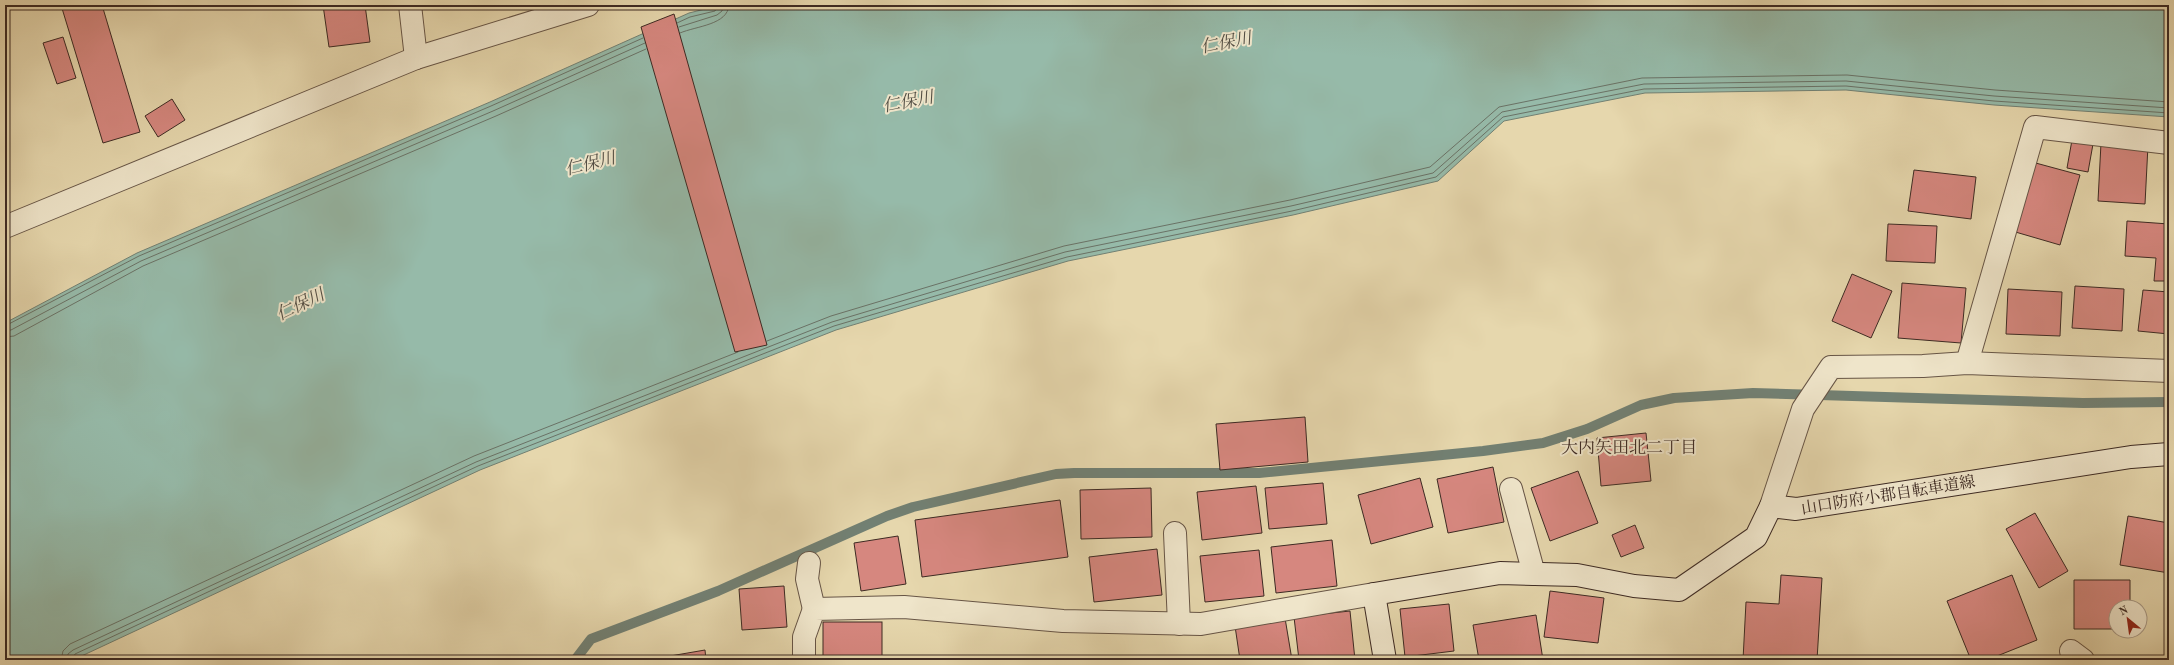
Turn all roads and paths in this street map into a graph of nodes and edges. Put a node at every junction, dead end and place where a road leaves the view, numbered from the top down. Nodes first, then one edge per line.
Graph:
1 (410, 5) edge
2 (588, 5) edge
3 (416, 58) junction
4 (2169, 143) edge
5 (5, 228) edge
6 (1967, 363) junction
7 (2169, 371) edge
8 (2169, 454) edge
9 (1512, 489) dead end
10 (1771, 506) junction
11 (1175, 533) dead end
12 (809, 563) dead end
13 (1534, 574) junction
14 (1374, 594) junction
15 (814, 609) junction
16 (1179, 624) junction
17 (804, 660) edge
18 (1385, 660) edge

1 - 3 street
2 - 3 street
3 - 5 street
4 - 6 street
6 - 7 street
6 - 10 street
8 - 10 street, 山口防府小郡自転車道線
9 - 13 street
10 - 13 street
11 - 16 street
12 - 15 street
13 - 14 street
14 - 16 street
14 - 18 street
15 - 16 street
15 - 17 street

